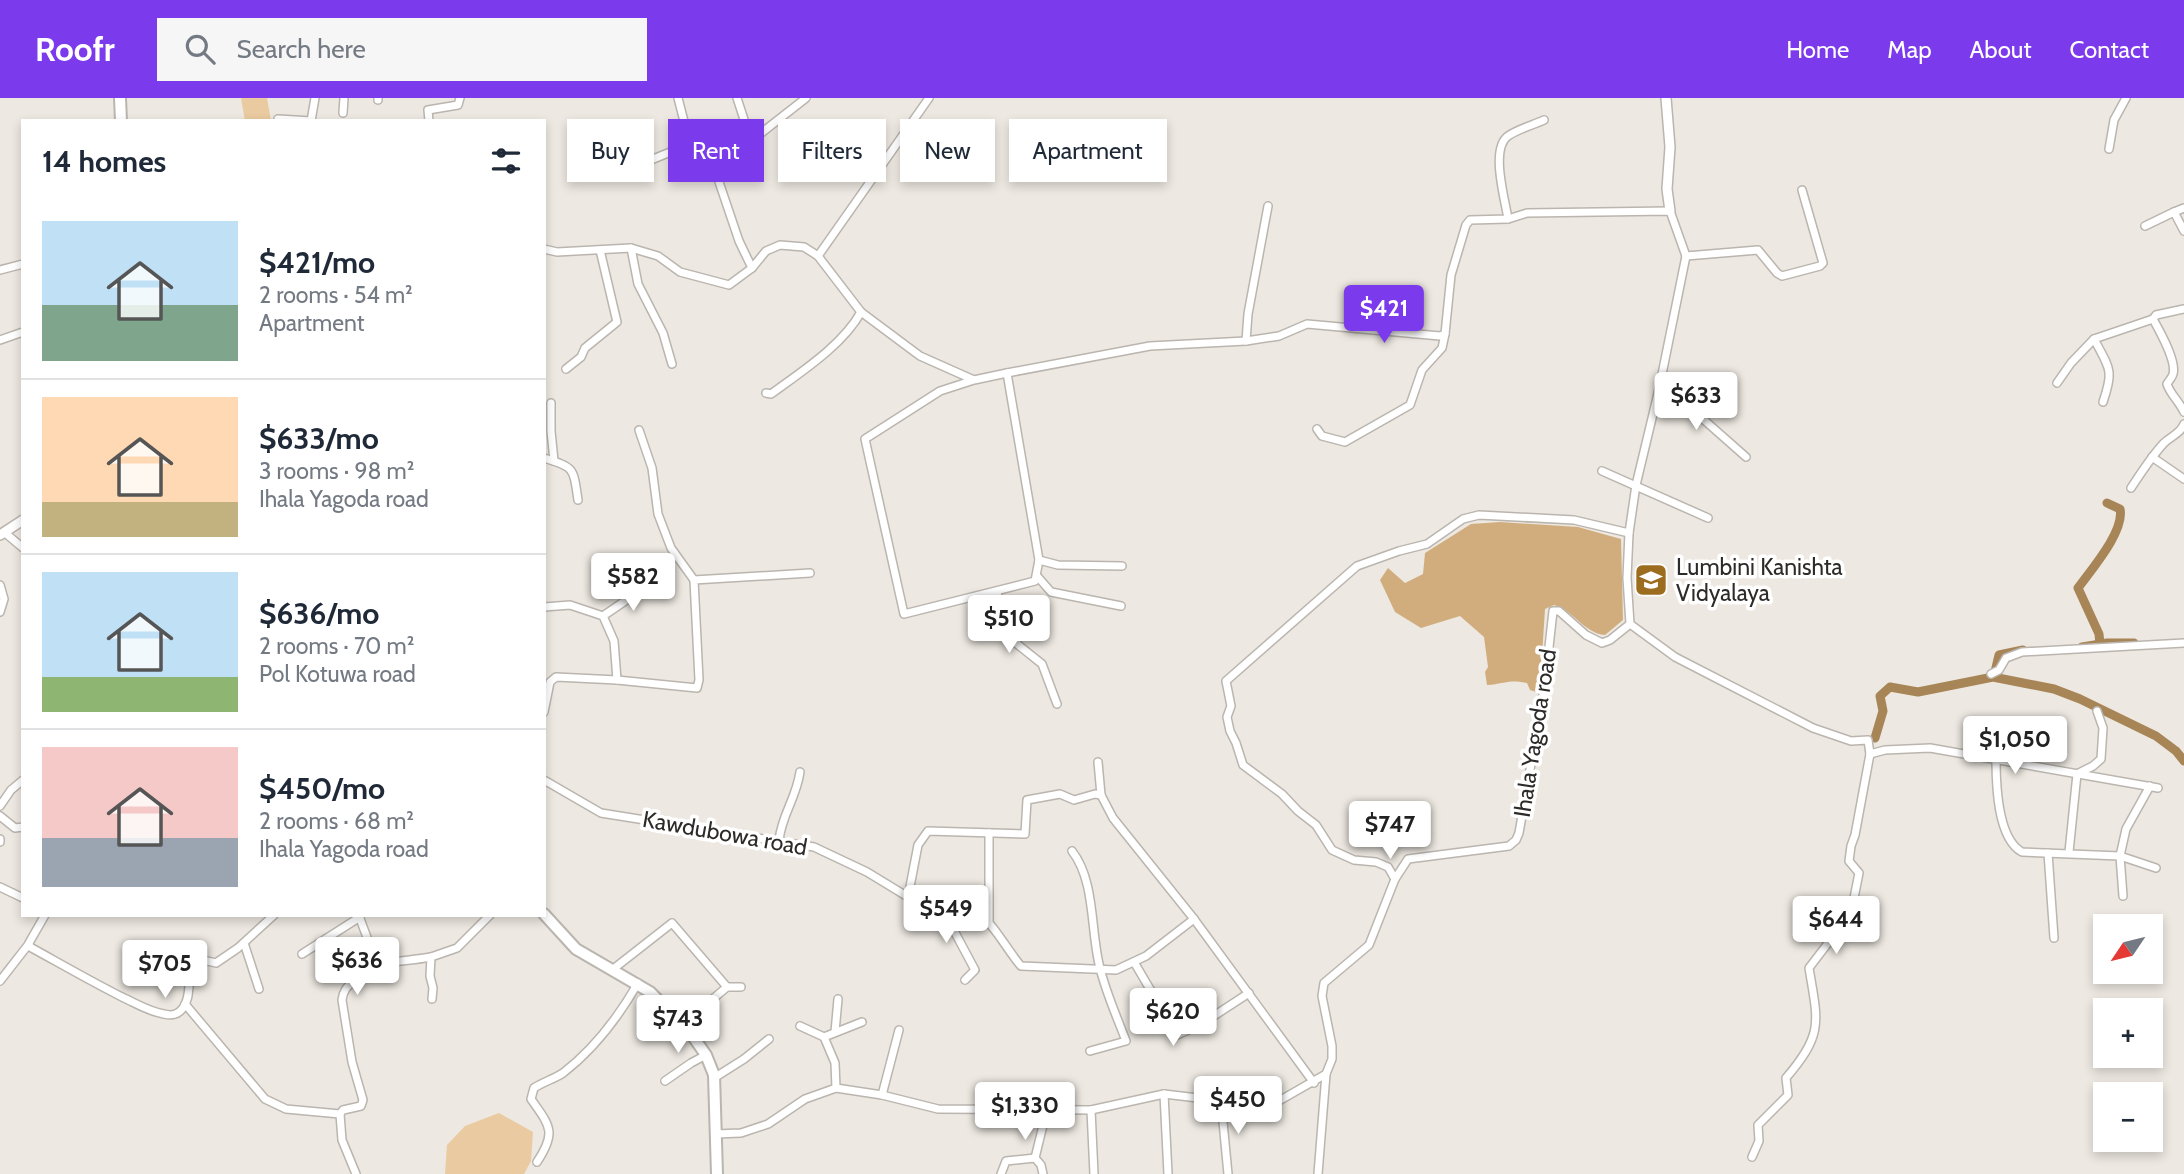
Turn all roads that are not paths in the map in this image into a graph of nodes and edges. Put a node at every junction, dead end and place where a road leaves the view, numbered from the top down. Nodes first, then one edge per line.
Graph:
1 (120, 98) edge
2 (315, 98) edge
3 (344, 98) edge
4 (460, 98) edge
5 (678, 98) edge
6 (737, 98) edge
7 (806, 98) edge
8 (929, 98) edge
9 (1666, 98) edge
10 (2126, 98) edge
11 (343, 113) dead end
12 (121, 119) edge
13 (311, 119) edge
14 (429, 119) edge
15 (683, 119) edge
16 (744, 119) edge
17 (1544, 120) dead end
18 (764, 131) edge
19 (2109, 149) dead end
20 (718, 182) edge
21 (1802, 190) dead end
22 (1268, 206) dead end
23 (2184, 208) edge
24 (1670, 211) junction
25 (2174, 212) junction
26 (1508, 219) junction
27 (2145, 226) dead end
28 (2184, 231) edge
29 (631, 248) junction
30 (546, 249) edge
31 (600, 250) junction
32 (818, 256) junction
33 (1686, 256) junction
34 (21, 264) edge
35 (1, 268) edge
36 (752, 268) junction
37 (2184, 309) edge
38 (861, 312) junction
39 (2153, 319) junction
40 (21, 333) edge
41 (1445, 334) junction
42 (2094, 339) junction
43 (0, 340) edge
44 (1246, 341) junction
45 (672, 364) dead end
46 (566, 369) dead end
47 (1007, 373) junction
48 (974, 380) junction
49 (2057, 383) dead end
50 (1660, 389) junction
51 (766, 393) dead end
52 (2104, 402) dead end
53 (551, 403) dead end
54 (2184, 412) edge
55 (2184, 424) edge
56 (1317, 429) dead end
57 (639, 430) dead end
58 (1746, 457) dead end
59 (2152, 457) junction
60 (546, 459) edge
61 (554, 461) junction
62 (1602, 471) dead end
63 (2184, 478) edge
64 (1636, 485) junction
65 (2130, 488) dead end
66 (578, 500) dead end
67 (1708, 518) dead end
68 (21, 521) edge
69 (2, 533) edge
70 (1629, 533) junction
71 (21, 547) edge
72 (1040, 560) junction
73 (1122, 566) dead end
74 (810, 573) dead end
75 (1037, 576) junction
76 (694, 580) junction
77 (0, 585) edge
78 (648, 586) dead end
79 (997, 592) junction
80 (1121, 606) dead end
81 (546, 607) edge
82 (0, 612) edge
83 (603, 616) junction
84 (1630, 624) junction
85 (2184, 643) edge
86 (1992, 674) dead end
87 (617, 680) junction
88 (546, 703) edge
89 (1057, 704) dead end
90 (2097, 711) dead end
91 (1870, 754) junction
92 (1996, 758) junction
93 (1098, 762) dead end
94 (800, 772) dead end
95 (2077, 774) junction
96 (546, 781) edge
97 (21, 782) edge
98 (1101, 795) junction
99 (0, 806) edge
100 (0, 816) edge
101 (21, 827) edge
102 (989, 833) junction
103 (779, 840) junction
104 (1072, 851) dead end
105 (2069, 852) junction
106 (2048, 853) junction
107 (2120, 856) junction
108 (2156, 868) dead end
109 (1395, 879) junction
110 (0, 887) edge
111 (2123, 896) dead end
112 (21, 897) edge
113 (908, 897) junction
114 (944, 912) junction
115 (546, 916) edge
116 (44, 917) edge
117 (272, 917) edge
118 (358, 917) edge
119 (360, 917) edge
120 (488, 917) edge
121 (1194, 919) junction
122 (989, 921) junction
123 (2054, 938) dead end
124 (244, 943) junction
125 (28, 945) junction
126 (302, 954) dead end
127 (431, 957) junction
128 (1134, 962) junction
129 (377, 964) junction
130 (1100, 969) junction
131 (612, 970) junction
132 (965, 980) dead end
133 (0, 981) edge
134 (638, 983) junction
135 (727, 987) junction
136 (741, 987) dead end
137 (259, 989) dead end
138 (1249, 993) junction
139 (432, 999) dead end
140 (838, 999) dead end
141 (185, 1004) junction
142 (862, 1022) dead end
143 (683, 1024) junction
144 (800, 1026) dead end
145 (899, 1030) dead end
146 (835, 1032) junction
147 (824, 1037) junction
148 (769, 1039) dead end
149 (1090, 1051) dead end
150 (706, 1055) junction
151 (1326, 1074) junction
152 (714, 1078) junction
153 (665, 1081) dead end
154 (1314, 1083) junction
155 (836, 1088) junction
156 (1164, 1094) junction
157 (882, 1095) junction
158 (1221, 1101) junction
159 (1047, 1109) junction
160 (1091, 1110) junction
161 (340, 1114) junction
162 (715, 1134) junction
163 (1752, 1157) dead end
164 (1035, 1158) junction
165 (537, 1161) dead end
166 (356, 1174) edge
167 (717, 1174) edge
168 (1001, 1174) edge
169 (1043, 1174) edge
170 (1094, 1174) edge
171 (1168, 1174) edge
172 (1228, 1174) edge
173 (1318, 1174) edge

1 - 12 main road
2 - 13 street
3 - 11 street
4 - 14 street
5 - 15 street
6 - 16 street
7 - 18 street
8 - 32 street
9 - 24 street
10 - 19 street
17 - 26 street
20 - 36 street
21 - 33 street
22 - 44 street
23 - 25 street
24 - 26 street
24 - 33 street
25 - 27 street
25 - 28 street
26 - 41 street
29 - 31 street
29 - 36 street
29 - 45 street
30 - 31 street
31 - 46 street
32 - 36 street
32 - 38 street
33 - 50 street
34 - 35 street
37 - 39 street
38 - 48 street
38 - 51 street
39 - 42 street
39 - 54 street
40 - 43 street
41 - 44 street
41 - 56 street
42 - 49 street
42 - 52 street
44 - 47 street
47 - 48 street
47 - 72 street
48 - 79 street
50 - 58 street
50 - 64 street
53 - 61 street
55 - 59 street
57 - 76 street
59 - 63 street
59 - 65 street
60 - 61 street
61 - 66 street
62 - 64 street
64 - 67 street
64 - 70 street
68 - 69 street
69 - 71 street
70 - 84 street
70 - 109 street
72 - 73 street
72 - 75 street
74 - 76 street
75 - 79 street
75 - 80 street
76 - 87 street
77 - 82 street
78 - 83 street
79 - 89 street
81 - 83 street
83 - 87 street
84 - 91 street
84 - 109 street, Ihala Yagoda road
85 - 86 street
87 - 88 street
90 - 95 street
91 - 92 street
91 - 163 street
92 - 95 street
92 - 106 street
93 - 98 street
94 - 103 street
95 - 105 street
95 - 107 street
96 - 103 street, Kawdubowa road
97 - 99 street
98 - 102 street
98 - 121 street
100 - 101 street
102 - 113 street
102 - 122 street
103 - 113 street, Kawdubowa road
104 - 130 street
105 - 106 street
105 - 107 street
106 - 123 street
107 - 108 street
107 - 111 street
109 - 151 street, Ihala Yagoda road
110 - 112 street
113 - 114 street, Kawdubowa road
114 - 122 street, Kawdubowa road
114 - 132 street
115 - 131 main road
116 - 125 street
117 - 124 street
118 - 126 street
119 - 129 street
120 - 127 street
121 - 128 street
121 - 138 street
122 - 130 street
124 - 137 street
124 - 141 street
125 - 133 street
125 - 141 street
127 - 129 street
127 - 139 street
128 - 130 street
128 - 138 street
129 - 161 street
130 - 149 street
131 - 134 main road
131 - 135 street
134 - 143 main road
134 - 165 street
135 - 136 street
135 - 143 street
138 - 154 street
140 - 146 street
141 - 161 street
142 - 146 street
143 - 150 main road
144 - 147 street
145 - 157 street
146 - 147 street
147 - 155 street
148 - 152 street
150 - 152 main road
150 - 153 street
151 - 154 street
151 - 173 street
152 - 162 main road
154 - 158 street
155 - 157 street
155 - 162 street
156 - 158 street
156 - 160 street
156 - 171 street
157 - 159 street
158 - 172 street
159 - 160 street
159 - 164 street
160 - 170 street
161 - 166 street
162 - 167 main road
164 - 168 street
164 - 169 street

